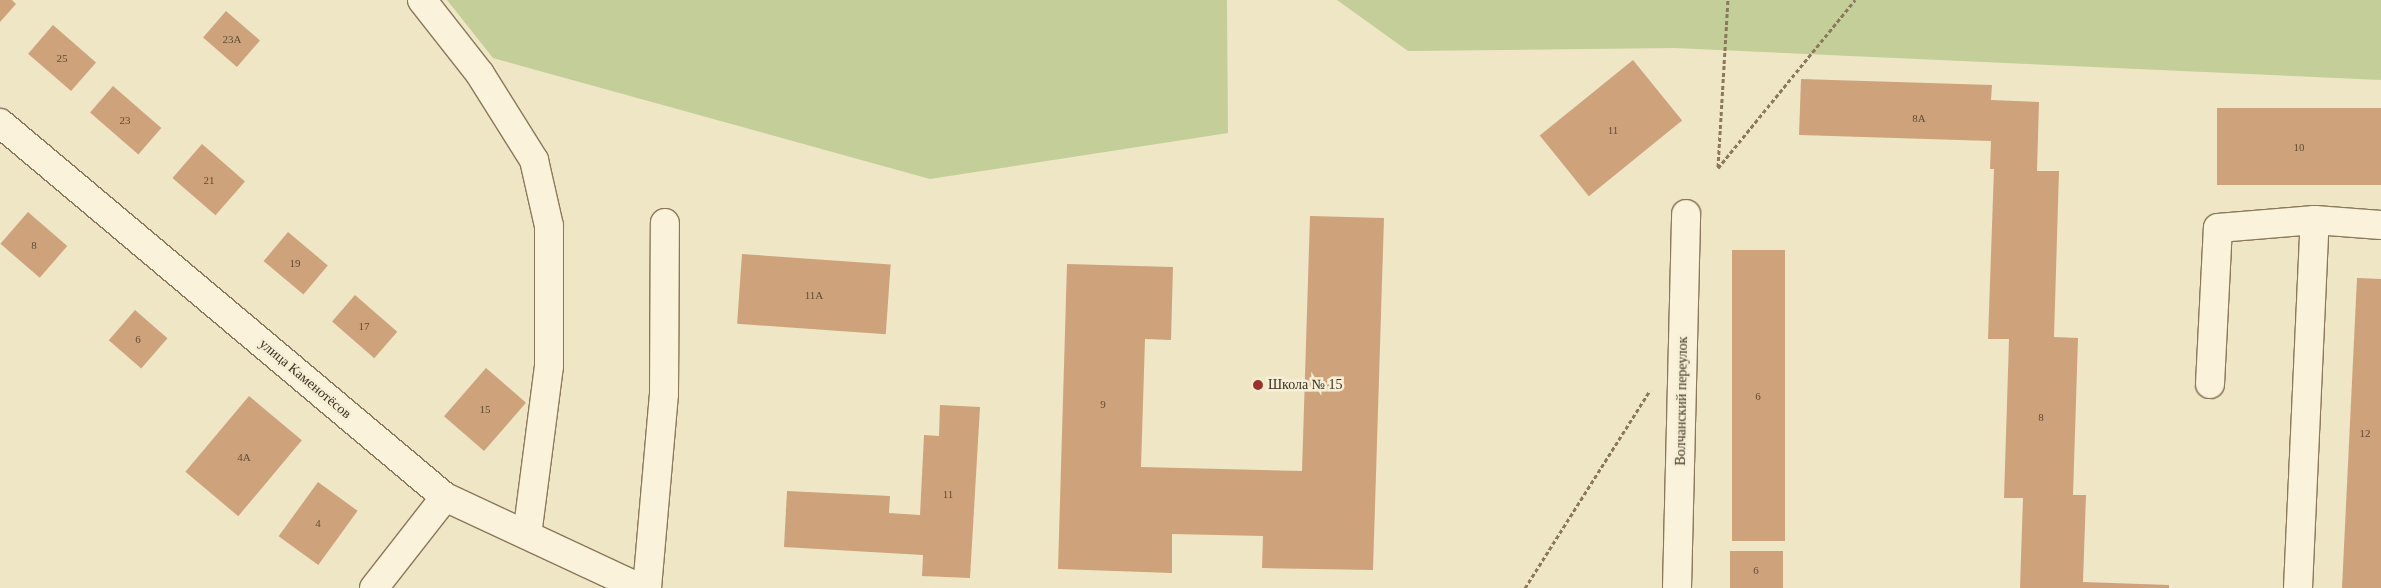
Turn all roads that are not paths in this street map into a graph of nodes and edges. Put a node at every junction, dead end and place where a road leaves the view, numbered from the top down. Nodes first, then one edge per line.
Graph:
1 (422, 0) edge
2 (0, 123) edge
3 (1686, 214) dead end
4 (2315, 220) junction
5 (665, 223) dead end
6 (2381, 225) edge
7 (2210, 384) dead end
8 (445, 497) junction
9 (527, 535) junction
10 (374, 588) edge
11 (640, 588) edge
12 (647, 588) edge
13 (1677, 588) edge
14 (2298, 588) edge

1 - 9 street
2 - 8 street, улица Каменотёсов
3 - 13 street, Волчанский переулок
4 - 6 street
4 - 7 street
4 - 14 street
5 - 12 street
8 - 9 street, улица Каменотёсов
8 - 10 street
9 - 11 street, улица Каменотёсов

